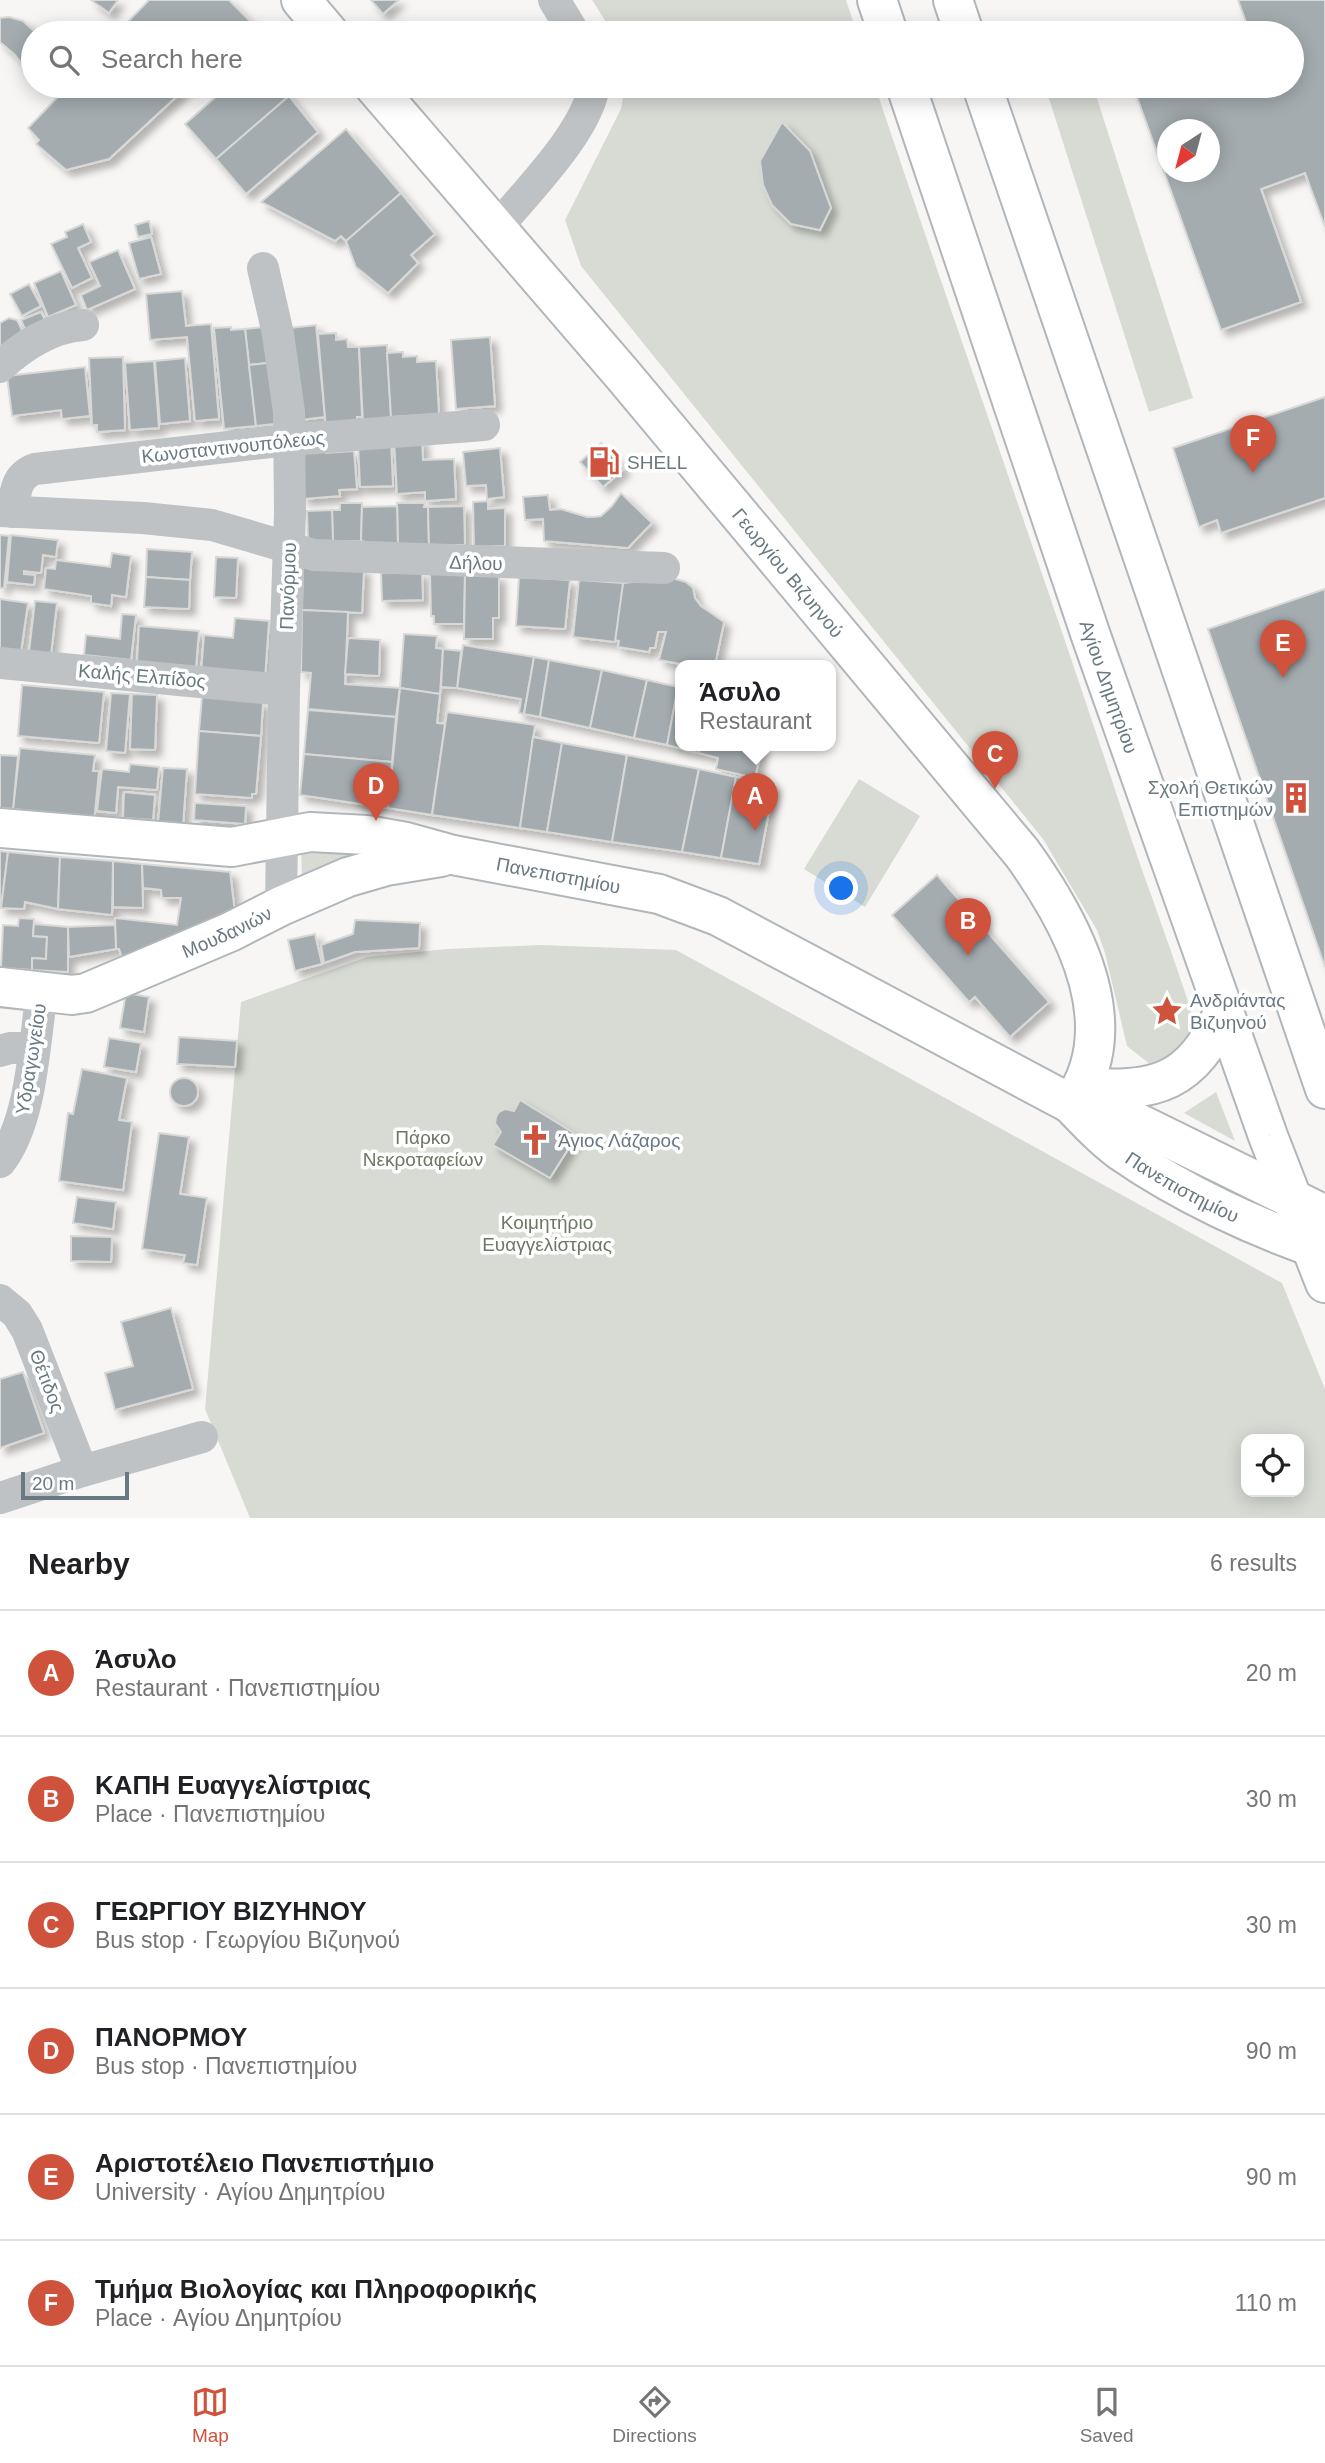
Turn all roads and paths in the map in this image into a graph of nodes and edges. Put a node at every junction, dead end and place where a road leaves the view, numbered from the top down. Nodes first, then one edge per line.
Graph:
1 (301, 0) edge
2 (554, 0) edge
3 (877, 0) edge
4 (953, 0) edge
5 (319, 21) edge
6 (567, 21) edge
7 (884, 21) edge
8 (960, 21) edge
9 (384, 98) edge
10 (592, 98) edge
11 (910, 98) edge
12 (986, 98) edge
13 (496, 229) junction
14 (263, 268) dead end
15 (83, 325) dead end
16 (0, 367) edge
17 (484, 425) dead end
18 (289, 440) junction
19 (6, 512) edge
20 (289, 548) junction
21 (664, 568) dead end
22 (0, 663) edge
23 (284, 690) junction
24 (0, 828) edge
25 (281, 838) junction
26 (453, 855) junction
27 (281, 906) junction
28 (0, 988) edge
29 (42, 992) junction
30 (1224, 1010) junction
31 (33, 1048) junction
32 (0, 1052) edge
33 (1325, 1089) edge
34 (1077, 1095) junction
35 (0, 1162) edge
36 (1316, 1228) edge
37 (1325, 1283) edge
38 (0, 1300) edge
39 (202, 1437) dead end
40 (82, 1471) junction
41 (0, 1499) edge

1 - 5 street
2 - 6 street
3 - 7 street
4 - 8 street
9 - 13 street, Γεωργίου Βιζυηνού
10 - 13 street
11 - 30 street, Αγίου Δημητρίου
12 - 33 street
13 - 34 street, Γεωργίου Βιζυηνού
14 - 18 street, Πανόρμου
15 - 16 street
17 - 18 street, Κωνσταντινουπόλεως
18 - 19 street, Κωνσταντινουπόλεως
18 - 20 street, Πανόρμου
19 - 20 street, Κωνσταντινουπόλεως
20 - 21 street, Δήλου
20 - 23 street, Πανόρμου
22 - 23 street, Καλής Ελπίδος
23 - 25 street, Πανόρμου
24 - 25 street, Πανεπιστημίου
25 - 26 street, Πανεπιστημίου
25 - 27 street, Πανόρμου
26 - 27 street, Μουδανιών
26 - 34 street, Πανεπιστημίου
27 - 29 street, Μουδανιών
28 - 29 street, Μουδανιών
29 - 31 street, Υδραγωγείου
30 - 34 street
30 - 36 street, Αγίου Δημητρίου
31 - 32 street
31 - 35 street, Υδραγωγείου
34 - 36 street, Πανεπιστημίου
36 - 37 street, Αγίου Δημητρίου
38 - 40 street, Θέτιδος
39 - 40 street
40 - 41 street

